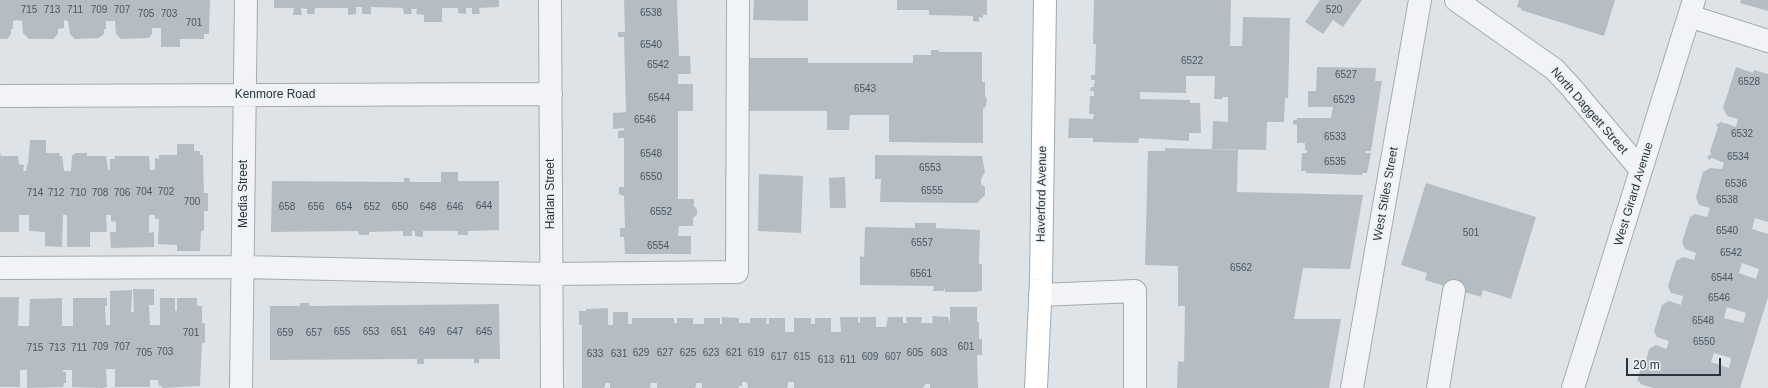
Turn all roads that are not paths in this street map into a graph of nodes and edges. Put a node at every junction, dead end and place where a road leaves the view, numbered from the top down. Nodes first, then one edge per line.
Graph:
1 (246, 0) edge
2 (550, 0) edge
3 (738, 0) edge
4 (1045, 0) edge
5 (1420, 0) edge
6 (1456, 0) edge
7 (1691, 8) edge
8 (1768, 41) edge
9 (551, 94) junction
10 (245, 95) junction
11 (0, 96) edge
12 (1641, 170) junction
13 (243, 267) junction
14 (0, 268) edge
15 (551, 274) junction
16 (1454, 291) dead end
17 (1040, 295) junction
18 (241, 388) edge
19 (552, 388) edge
20 (1036, 388) edge
21 (1136, 388) edge
22 (1352, 388) edge
23 (1438, 388) edge
24 (1573, 388) edge

1 - 10 street, Media Street
2 - 9 street, Harlan Street
3 - 15 street
4 - 17 main road, Haverford Avenue
5 - 22 street, West Stiles Street
6 - 12 street, North Daggett Street
7 - 8 street
7 - 12 street, West Girard Avenue
9 - 10 street, Kenmore Road
9 - 15 street, Harlan Street
10 - 11 street, Kenmore Road
10 - 13 street, Media Street
12 - 24 street, West Girard Avenue
13 - 14 street
13 - 15 street
13 - 18 street, Media Street
15 - 19 street, Harlan Street
16 - 23 street
17 - 20 main road, Haverford Avenue
17 - 21 street

